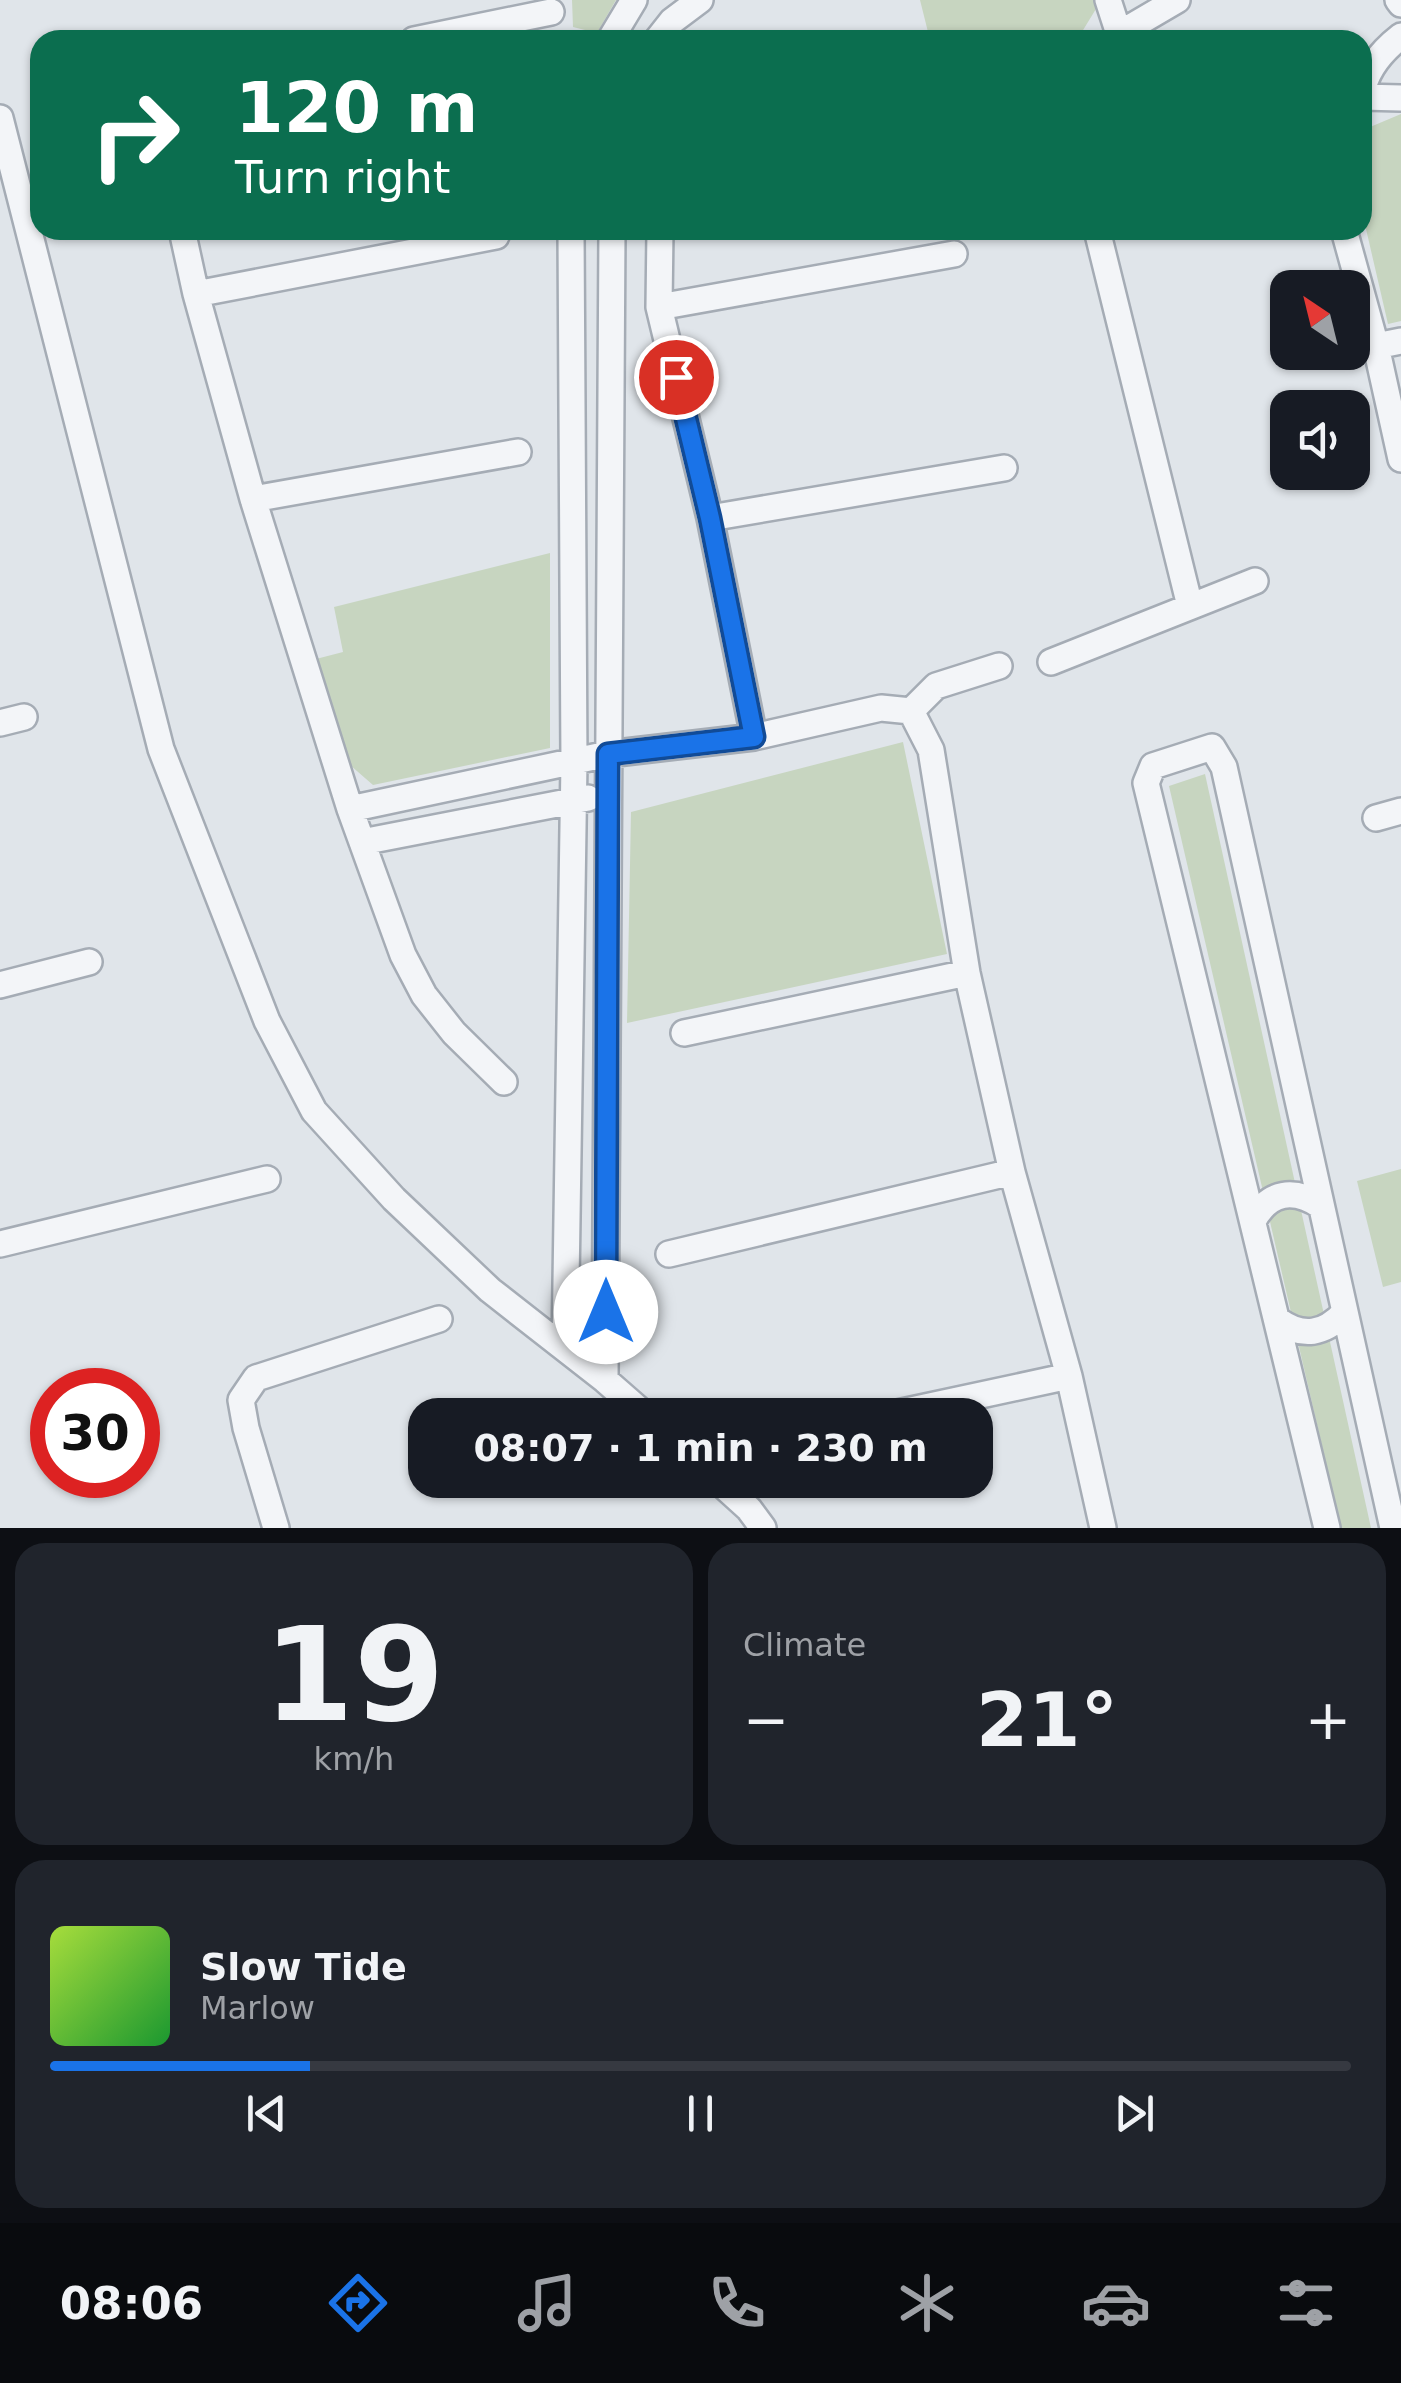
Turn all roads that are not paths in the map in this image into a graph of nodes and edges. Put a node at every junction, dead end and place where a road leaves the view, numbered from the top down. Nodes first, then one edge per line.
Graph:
1 (634, 0) edge
2 (700, 0) edge
3 (1108, 0) edge
4 (1167, 3) edge
5 (551, 12) dead end
6 (463, 30) edge
7 (616, 30) edge
8 (665, 30) edge
9 (1114, 30) edge
10 (1126, 30) edge
11 (1401, 36) edge
12 (1372, 69) edge
13 (1372, 97) edge
14 (1401, 98) edge
15 (0, 118) edge
16 (30, 236) edge
17 (31, 240) edge
18 (184, 240) edge
19 (475, 240) edge
20 (571, 240) edge
21 (612, 240) edge
22 (660, 240) edge
23 (1099, 240) edge
24 (1348, 240) edge
25 (954, 254) dead end
26 (196, 294) junction
27 (659, 307) junction
28 (1388, 344) edge
29 (518, 452) dead end
30 (1401, 459) edge
31 (1004, 468) dead end
32 (254, 499) junction
33 (710, 518) junction
34 (1255, 581) dead end
35 (1190, 606) junction
36 (1051, 662) dead end
37 (999, 666) dead end
38 (911, 712) junction
39 (754, 737) junction
40 (608, 754) junction
41 (574, 762) junction
42 (609, 796) junction
43 (574, 800) junction
44 (350, 809) junction
45 (362, 842) junction
46 (88, 962) dead end
47 (968, 974) junction
48 (0, 985) edge
49 (684, 1033) dead end
50 (504, 1082) dead end
51 (1012, 1172) junction
52 (267, 1179) dead end
53 (1321, 1206) junction
54 (1254, 1222) junction
55 (0, 1244) edge
56 (669, 1254) dead end
57 (565, 1300) junction
58 (606, 1312) junction
59 (1344, 1313) junction
60 (439, 1319) dead end
61 (1279, 1321) junction
62 (565, 1348) junction
63 (1069, 1376) junction
64 (606, 1380) junction
65 (626, 1398) edge
66 (967, 1398) edge
67 (736, 1498) edge
68 (276, 1528) edge
69 (763, 1528) edge
70 (1102, 1528) edge
71 (1327, 1528) edge
72 (1394, 1528) edge

1 - 7 street
2 - 8 street
3 - 9 street
4 - 10 street
5 - 6 street
11 - 12 street
13 - 14 street
15 - 16 street
17 - 62 street
18 - 26 street
19 - 26 street
20 - 41 street
21 - 40 street
22 - 27 street
23 - 35 street
24 - 28 street
25 - 27 street
26 - 32 street
27 - 33 street
28 - 30 street
29 - 32 street
31 - 33 street
32 - 44 street
33 - 39 street
34 - 35 street
35 - 36 street
37 - 38 street
38 - 39 street
38 - 47 street
39 - 40 street
40 - 41 street
40 - 42 street
41 - 43 street
41 - 44 street
42 - 43 street
42 - 58 street
43 - 45 street
43 - 57 street
44 - 45 street
45 - 50 street
46 - 48 street
47 - 49 street
47 - 51 street
51 - 56 street
51 - 63 street
52 - 55 street
53 - 54 street
53 - 54 street
53 - 59 street
54 - 61 street
57 - 58 street
57 - 62 street
58 - 64 street
59 - 61 street
59 - 72 street
60 - 68 street
61 - 71 street
62 - 64 street
63 - 66 street
63 - 70 street
64 - 65 street
67 - 69 street

